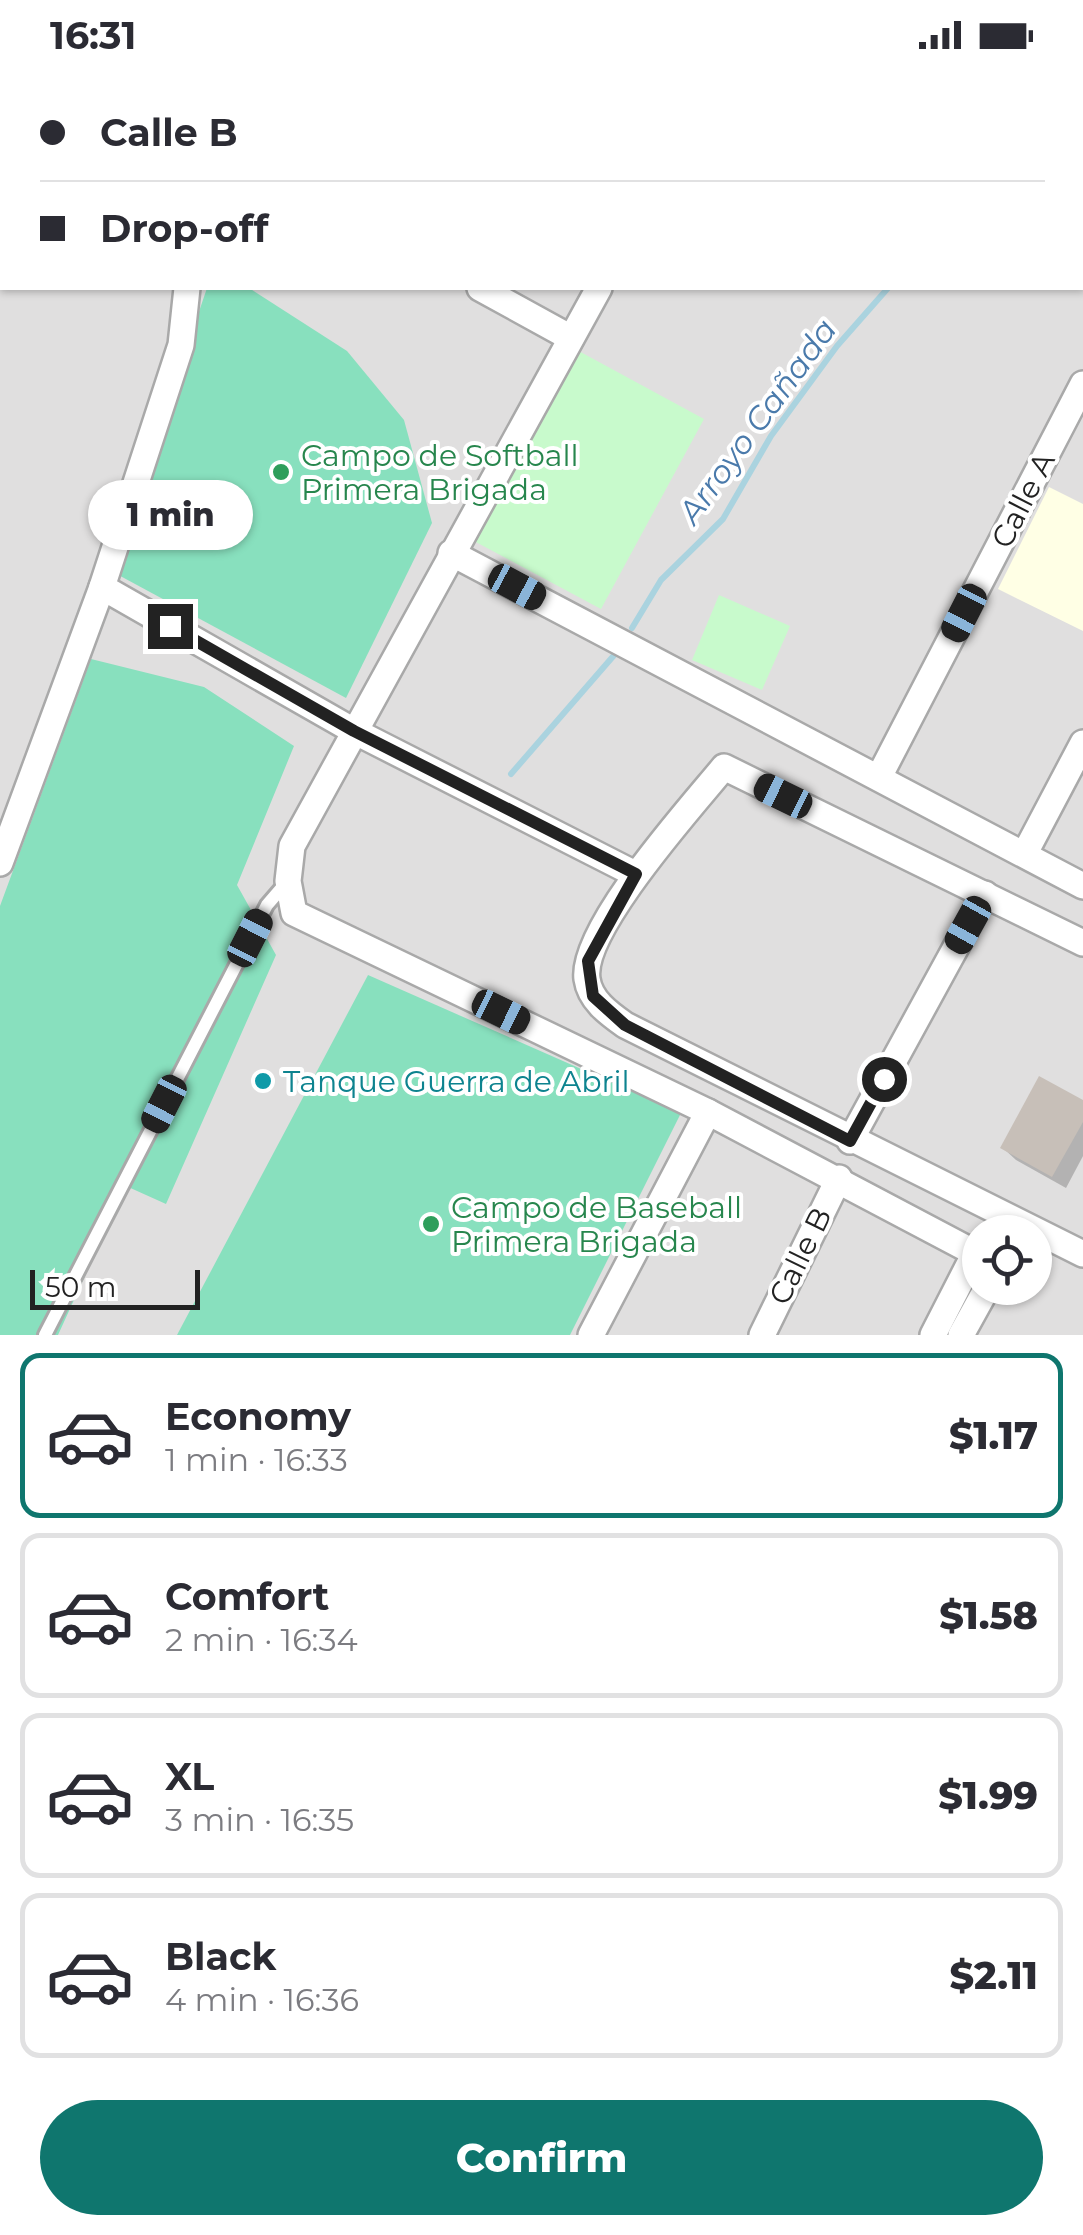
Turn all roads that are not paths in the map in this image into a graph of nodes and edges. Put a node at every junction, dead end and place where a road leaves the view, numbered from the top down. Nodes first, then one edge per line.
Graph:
1 (188, 290) edge
2 (484, 290) edge
3 (598, 290) edge
4 (571, 338) junction
5 (1083, 384) edge
6 (451, 553) junction
7 (102, 587) junction
8 (354, 731) junction
9 (1083, 743) edge
10 (880, 777) junction
11 (1026, 853) junction
12 (0, 863) edge
13 (636, 874) junction
14 (288, 880) junction
15 (1083, 886) edge
16 (985, 894) junction
17 (1083, 943) edge
18 (708, 1112) junction
19 (850, 1141) junction
20 (838, 1178) junction
21 (993, 1215) edge
22 (1052, 1242) edge
23 (1083, 1254) edge
24 (978, 1305) edge
25 (45, 1335) edge
26 (591, 1335) edge
27 (762, 1335) edge
28 (933, 1335) edge
29 (962, 1335) edge

1 - 7 street
2 - 4 street
3 - 4 street
4 - 6 street
5 - 10 street, Calle A
6 - 8 street
6 - 10 street
7 - 8 street
7 - 12 street
8 - 13 street
8 - 14 street
9 - 11 street
10 - 11 street
11 - 15 street
13 - 16 street
13 - 19 street
14 - 18 street
14 - 25 lane
16 - 17 street
16 - 19 street
18 - 20 street
18 - 26 street
19 - 21 street
20 - 27 street, Calle B
20 - 28 street
22 - 23 street
24 - 29 street

